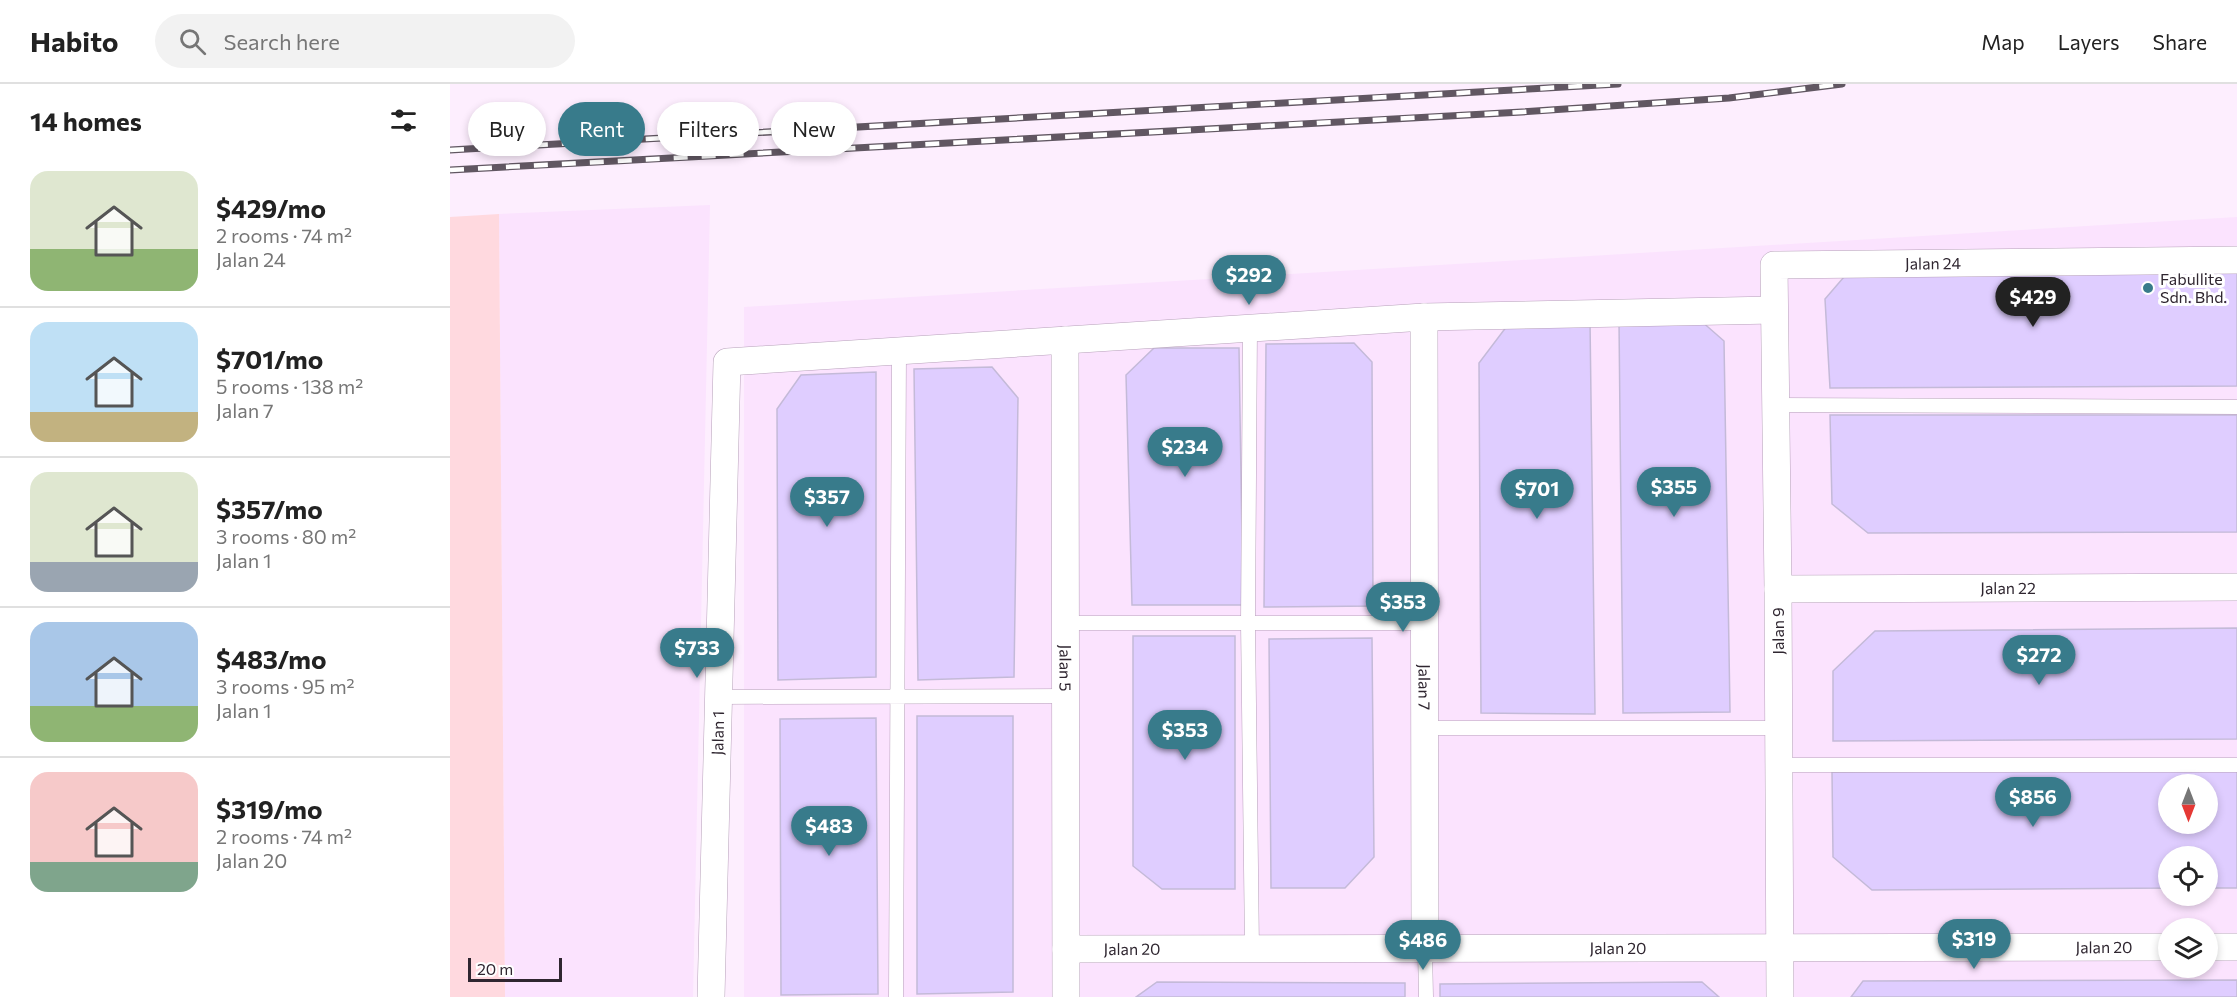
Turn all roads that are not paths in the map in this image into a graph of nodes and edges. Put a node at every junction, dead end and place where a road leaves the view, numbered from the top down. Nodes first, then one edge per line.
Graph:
1 (2237, 260) edge
2 (1774, 264) joint
3 (1774, 310) junction
4 (1425, 317) junction
5 (1250, 328) junction
6 (1065, 340) junction
7 (899, 351) junction
8 (1776, 405) junction
9 (2237, 407) edge
10 (2237, 588) edge
11 (1778, 589) junction
12 (1065, 623) junction
13 (1248, 623) junction
14 (1425, 623) junction
15 (1065, 696) junction
16 (719, 697) junction
17 (897, 697) junction
18 (1425, 728) junction
19 (1778, 728) junction
20 (1779, 765) junction
21 (2237, 765) edge
22 (2158, 947) edge
23 (2218, 947) edge
24 (2237, 947) edge
25 (1779, 948) junction
26 (1066, 949) junction
27 (1252, 949) junction
28 (1425, 949) junction
29 (711, 997) edge
30 (896, 997) edge
31 (1066, 997) edge
32 (1426, 997) edge
33 (1780, 997) edge

1 - 2 street, Jalan 24
2 - 3 street, Jalan 9
3 - 4 street
3 - 8 street, Jalan 9
4 - 5 street
4 - 14 street, Jalan 7
5 - 6 street
5 - 13 lane
6 - 7 street
6 - 12 street, Jalan 5
7 - 16 street, Jalan 1
7 - 17 lane
8 - 9 lane
8 - 11 street, Jalan 9
10 - 11 street, Jalan 22
11 - 19 street, Jalan 9
12 - 13 lane
12 - 15 street, Jalan 5
13 - 14 lane
13 - 27 lane
14 - 18 street, Jalan 7
15 - 17 lane
15 - 26 street, Jalan 5
16 - 17 lane
16 - 29 street, Jalan 1
17 - 30 lane
18 - 19 lane
18 - 28 street, Jalan 7
19 - 20 street, Jalan 9
20 - 21 lane
20 - 25 street, Jalan 9
22 - 25 street, Jalan 20
23 - 24 street
25 - 28 street, Jalan 20
25 - 33 street, Jalan 9
26 - 27 street, Jalan 20
26 - 31 street, Jalan 5
27 - 28 street, Jalan 20
28 - 32 lane

